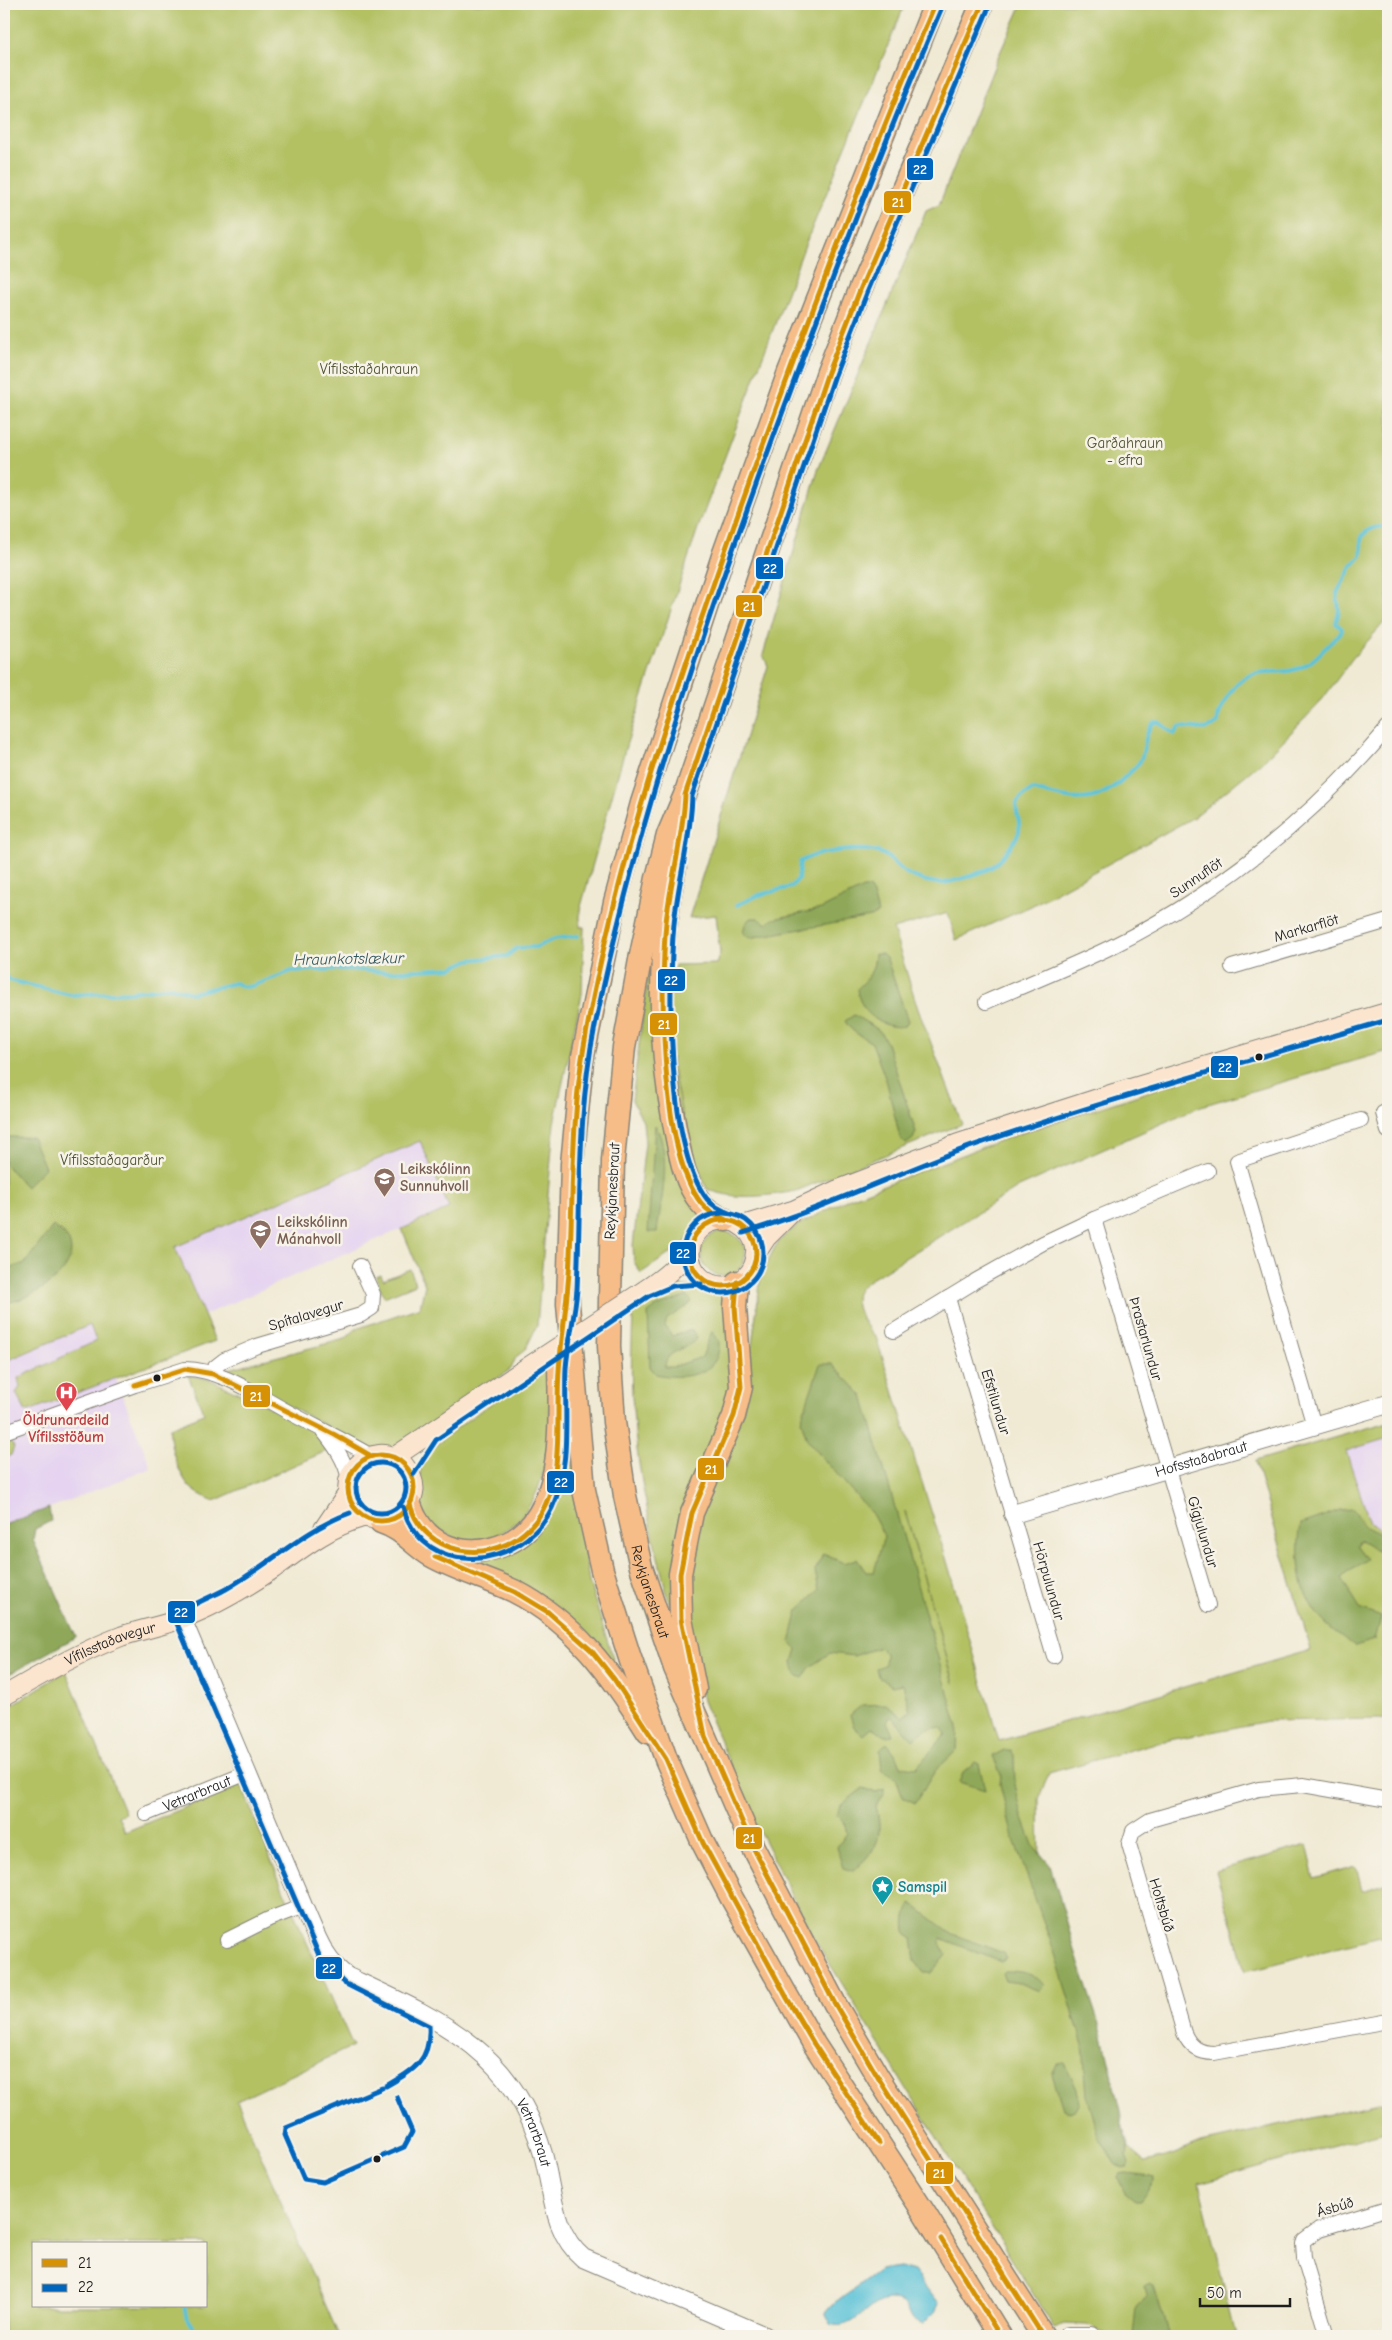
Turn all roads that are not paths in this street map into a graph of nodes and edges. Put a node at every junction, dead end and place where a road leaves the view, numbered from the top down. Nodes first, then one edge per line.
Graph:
1 (935, 4) edge
2 (982, 4) edge
3 (1388, 728) edge
4 (685, 795) junction
5 (1388, 921) edge
6 (1232, 967) dead end
7 (986, 1002) dead end
8 (1388, 1012) edge
9 (1388, 1111) edge
10 (1361, 1120) dead end
11 (1388, 1131) edge
12 (1208, 1171) dead end
13 (794, 1210) junction
14 (1094, 1218) junction
15 (733, 1223) junction
16 (690, 1247) junction
17 (755, 1254) junction
18 (360, 1266) dead end
19 (701, 1277) junction
20 (737, 1282) junction
21 (653, 1285) junction
22 (948, 1298) junction
23 (568, 1304) junction
24 (894, 1331) dead end
25 (213, 1374) junction
26 (1388, 1404) edge
27 (1314, 1426) junction
28 (320, 1429) junction
29 (4, 1432) edge
30 (430, 1435) junction
31 (371, 1456) junction
32 (393, 1458) junction
33 (1167, 1468) junction
34 (408, 1470) junction
35 (348, 1486) junction
36 (410, 1505) junction
37 (1013, 1514) junction
38 (372, 1519) junction
39 (320, 1534) junction
40 (1208, 1605) dead end
41 (182, 1618) junction
42 (1054, 1656) dead end
43 (4, 1696) edge
44 (705, 1736) junction
45 (666, 1759) junction
46 (247, 1772) junction
47 (1388, 1800) edge
48 (146, 1814) dead end
49 (303, 1906) junction
50 (226, 1940) dead end
51 (1388, 2021) edge
52 (1388, 2208) edge
53 (765, 2336) edge
54 (1000, 2336) edge
55 (1043, 2336) edge
56 (1068, 2336) edge
57 (1091, 2336) edge
58 (1327, 2336) edge

1 - 23 highway
2 - 4 highway, Reykjanesbraut
3 - 7 street, Sunnuflöt
4 - 15 highway
4 - 44 highway, Reykjanesbraut
5 - 6 street, Markarflöt
8 - 13 main road
9 - 11 street
10 - 27 street
12 - 14 street
13 - 15 main road
13 - 17 main road
14 - 22 street
14 - 33 street, Þrastarlundur
15 - 16 main road
15 - 17 main road
16 - 19 main road
16 - 21 main road
17 - 20 main road
18 - 25 street, Spítalavegur
19 - 20 main road
19 - 21 main road
20 - 44 highway
21 - 30 main road, bridge
22 - 24 street
22 - 37 street, Efstilundur
23 - 36 highway
23 - 45 highway
25 - 28 street
25 - 29 street
26 - 27 street, Hofsstaðabraut
27 - 33 street, Hofsstaðabraut
28 - 31 street
28 - 35 street
30 - 32 main road
30 - 34 main road
31 - 32 main road
31 - 35 main road, Vífilsstaðavegur
32 - 34 main road
33 - 37 street, Hofsstaðabraut
33 - 40 street, Gígjulundur
34 - 36 main road
35 - 38 main road
35 - 39 main road, Vífilsstaðavegur
36 - 38 main road, Vífilsstaðavegur
37 - 42 street, Hörpulundur
38 - 39 main road, Vífilsstaðavegur
38 - 45 highway
39 - 41 main road, Vífilsstaðavegur
41 - 43 main road, Vífilsstaðavegur
41 - 46 street, Vetrarbraut
44 - 55 highway, Reykjanesbraut
45 - 54 highway
46 - 48 street, Vetrarbraut
46 - 49 street, Vetrarbraut
47 - 51 street, Holtsbúð
49 - 50 street
49 - 53 street, Vetrarbraut
52 - 58 street, Ásbúð
56 - 57 street

